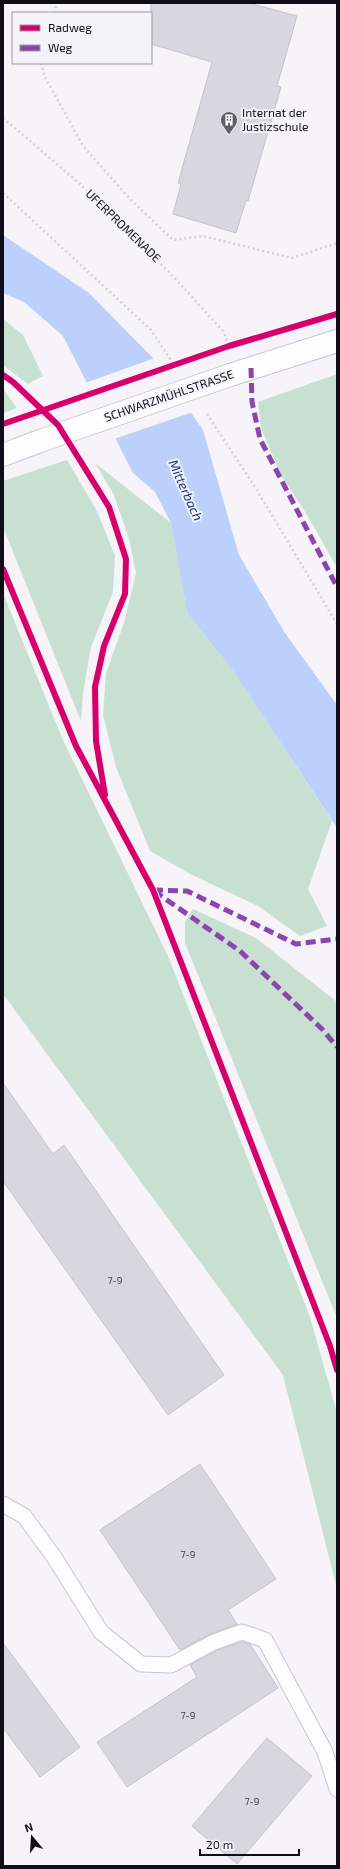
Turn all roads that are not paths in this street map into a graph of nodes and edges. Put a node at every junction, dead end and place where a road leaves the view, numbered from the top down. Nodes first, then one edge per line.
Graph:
1 (337, 340) edge
2 (3, 455) edge
3 (3, 1504) edge
4 (337, 1789) edge

1 - 2 street, SCHWARZMÜHLSTRASSE, bridge
3 - 4 lane

